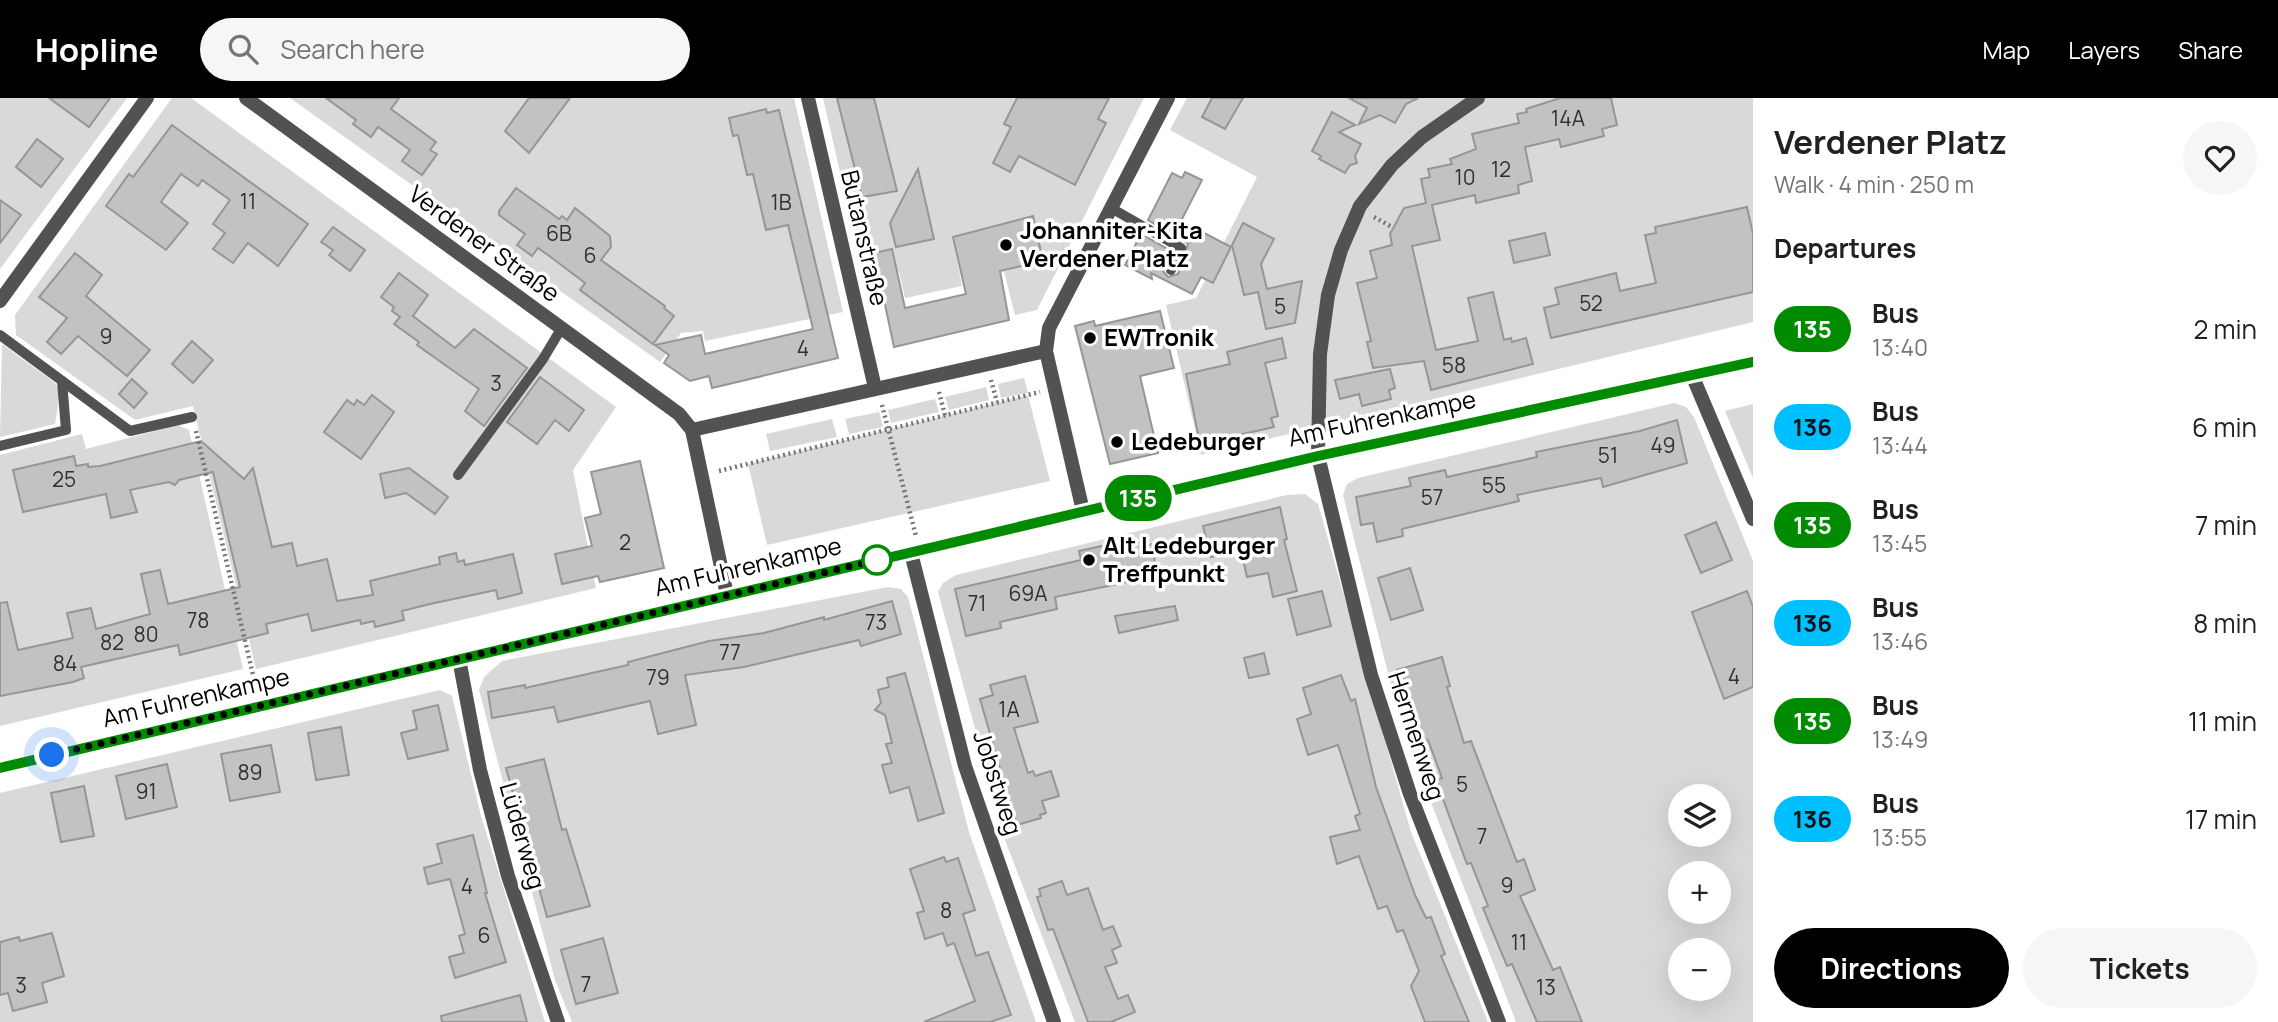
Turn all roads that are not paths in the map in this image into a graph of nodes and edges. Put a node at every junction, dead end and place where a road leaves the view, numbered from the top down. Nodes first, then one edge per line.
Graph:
1 (146, 98) edge
2 (246, 98) edge
3 (808, 98) edge
4 (1168, 98) edge
5 (1479, 98) edge
6 (1111, 208) junction
7 (1171, 270) dead end
8 (0, 301) edge
9 (561, 329) junction
10 (0, 335) edge
11 (1046, 351) junction
12 (1753, 362) edge
13 (1692, 375) junction
14 (62, 381) junction
15 (876, 388) junction
16 (192, 417) road end
17 (692, 430) junction
18 (0, 446) edge
19 (1318, 456) junction
20 (458, 475) dead end
21 (1083, 511) junction
22 (1753, 519) edge
23 (915, 552) junction
24 (727, 595) junction
25 (459, 659) junction
26 (0, 768) edge
27 (558, 1022) edge
28 (1054, 1022) edge
29 (1499, 1022) edge

1 - 8 street
2 - 9 street, Verdener Straße
3 - 15 street, Butanstraße
4 - 6 street
5 - 19 street, Hermenweg
6 - 7 lane
6 - 11 street
9 - 17 street, Verdener Straße
9 - 20 lane
10 - 14 lane
11 - 15 street
11 - 21 street
12 - 13 street, Am Fuhrenkampe
13 - 19 street, Am Fuhrenkampe
13 - 22 street
14 - 16 lane
14 - 18 lane
15 - 17 street
17 - 24 street
19 - 21 street, Am Fuhrenkampe
19 - 29 street, Hermenweg
21 - 23 street, Am Fuhrenkampe
23 - 24 street, Am Fuhrenkampe
23 - 28 street, Jobstweg
24 - 25 street, Am Fuhrenkampe
25 - 26 street, Am Fuhrenkampe
25 - 27 street, Lüderweg

